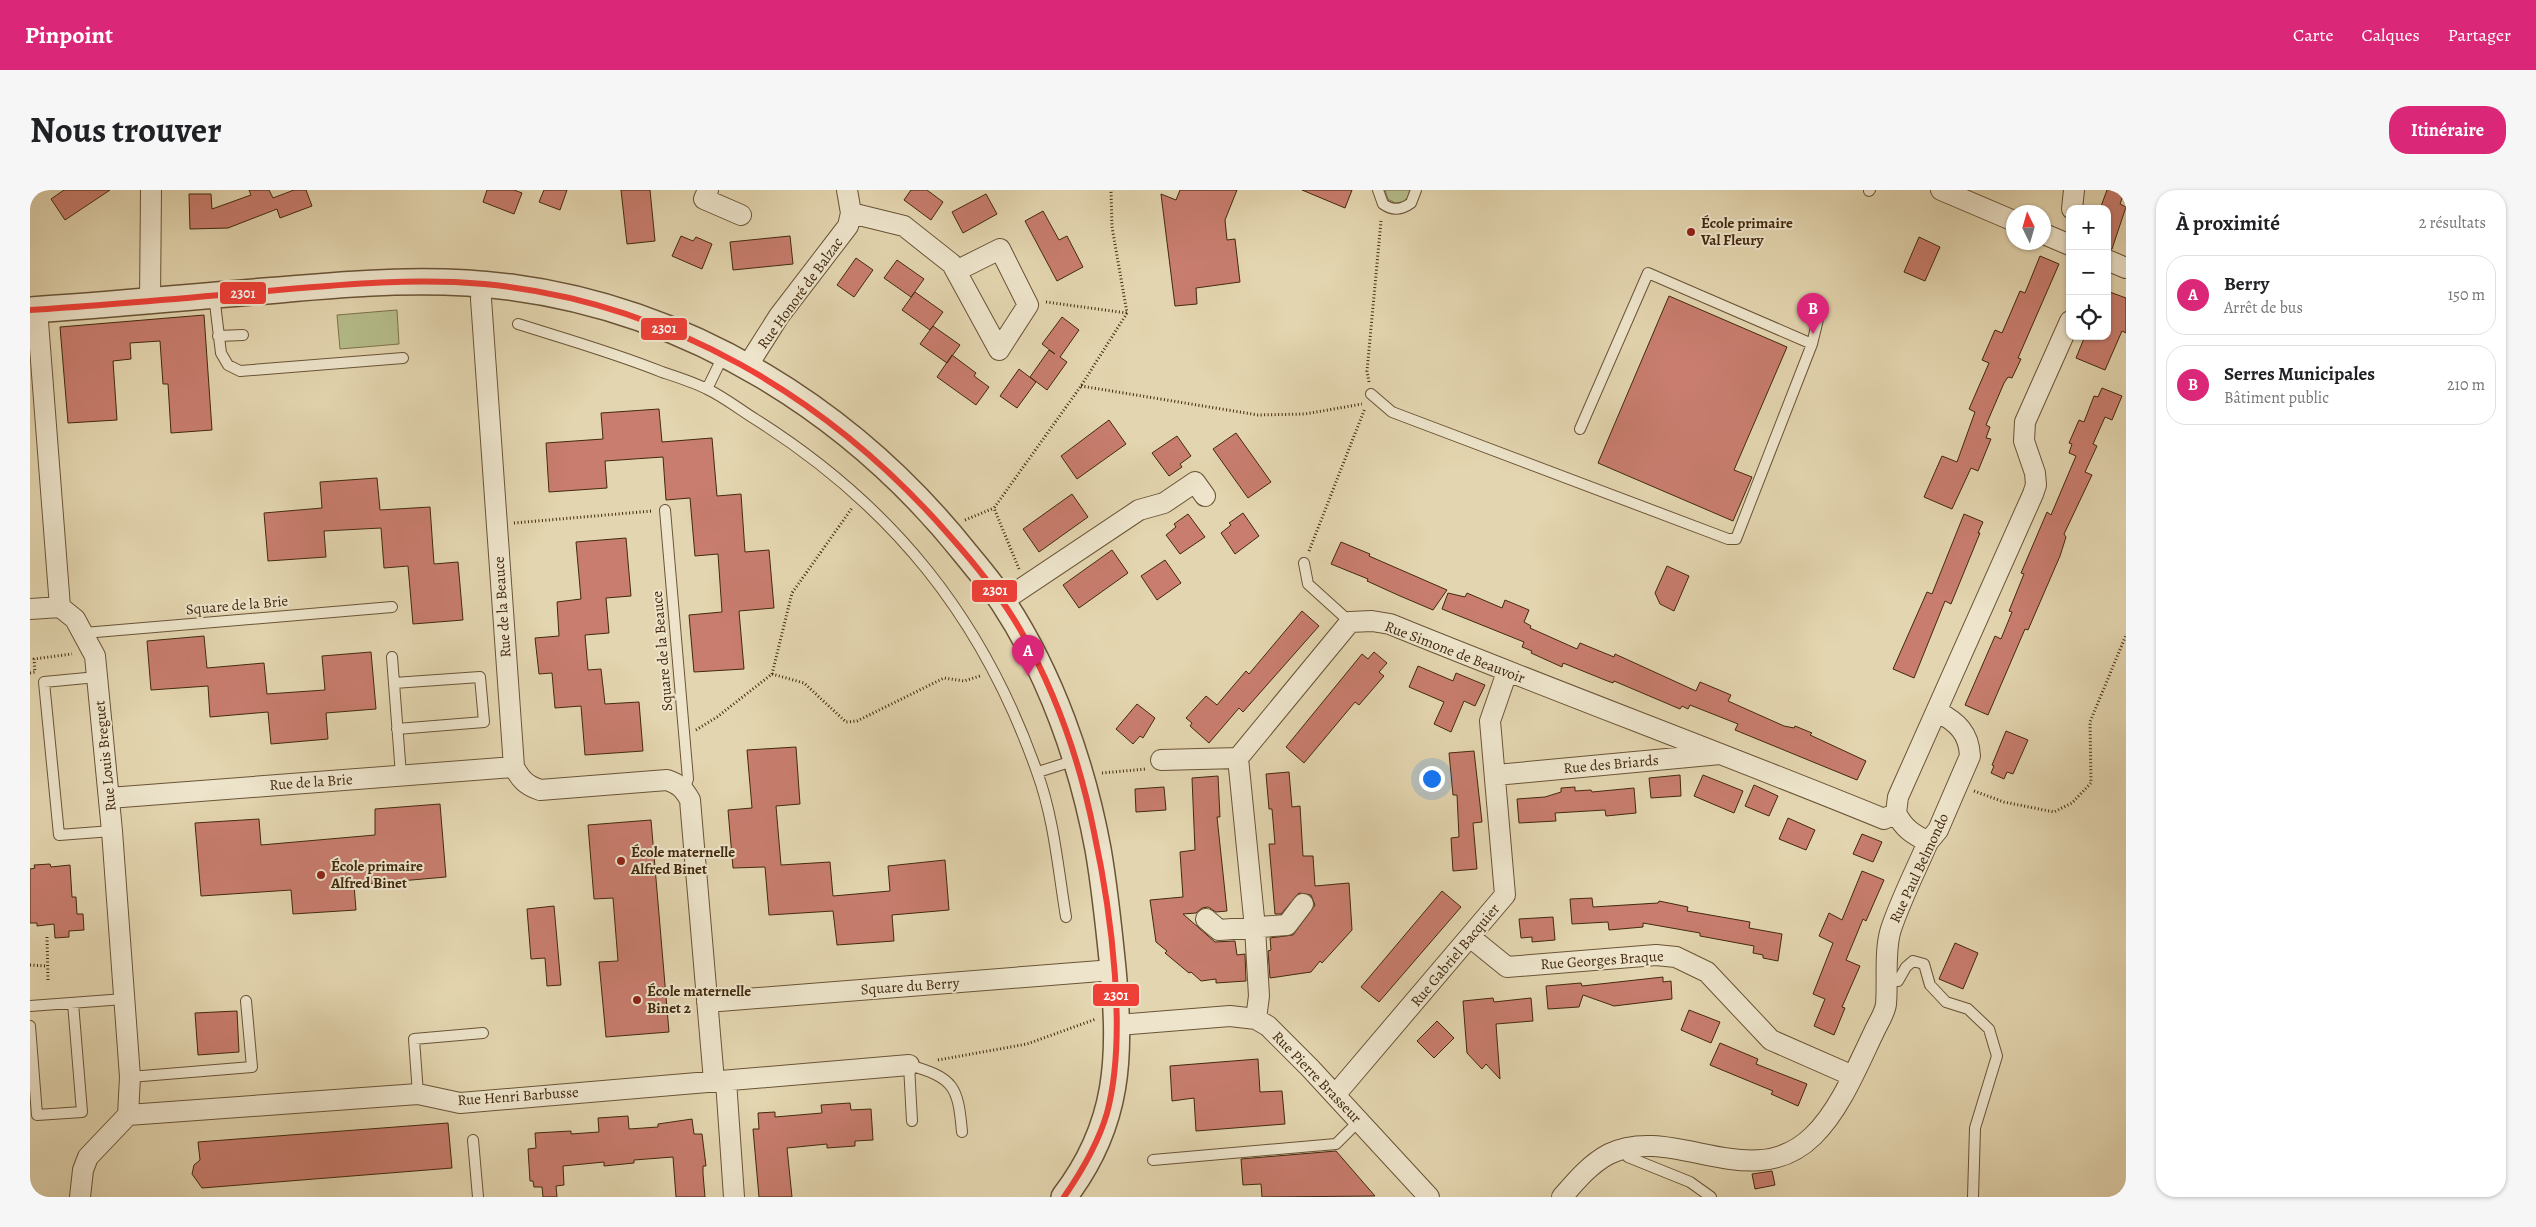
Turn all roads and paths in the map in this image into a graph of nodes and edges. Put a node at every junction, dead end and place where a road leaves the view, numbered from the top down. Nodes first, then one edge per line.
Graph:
1 (151, 190) edge
2 (708, 190) edge
3 (847, 190) edge
4 (1111, 190) edge
5 (1378, 190) edge
6 (1416, 190) edge
7 (1941, 190) edge
8 (2074, 190) edge
9 (2072, 205) edge
10 (851, 213) junction
11 (741, 215) dead end
12 (2006, 218) edge
13 (2051, 236) edge
14 (2066, 240) edge
15 (2111, 262) edge
16 (2126, 268) edge
17 (956, 271) junction
18 (482, 284) junction
19 (214, 295) junction
20 (150, 301) junction
21 (1028, 305) junction
22 (1821, 307) dead end
23 (34, 310) edge
24 (1127, 313) junction
25 (518, 324) dead end
26 (2066, 330) edge
27 (243, 335) dead end
28 (218, 336) junction
29 (1812, 344) junction
30 (724, 353) junction
31 (403, 358) dead end
32 (748, 365) junction
33 (1081, 386) junction
34 (707, 389) junction
35 (1369, 399) joint
36 (1580, 429) dead end
37 (1205, 496) dead end
38 (860, 497) junction
39 (994, 508) junction
40 (665, 510) joint
41 (496, 524) junction
42 (946, 528) junction
43 (1304, 563) dead end
44 (1018, 577) dead end
45 (1003, 601) junction
46 (60, 606) junction
47 (392, 607) dead end
48 (30, 609) edge
49 (1350, 622) junction
50 (84, 633) junction
51 (2126, 634) edge
52 (77, 654) dead end
53 (392, 657) dead end
54 (993, 668) junction
55 (30, 672) edge
56 (1507, 672) junction
57 (772, 674) junction
58 (97, 676) junction
59 (394, 683) junction
60 (1938, 712) junction
61 (397, 729) junction
62 (685, 736) junction
63 (1726, 754) junction
64 (1238, 758) junction
65 (1076, 760) junction
66 (1161, 760) joint
67 (514, 767) junction
68 (1038, 772) junction
69 (401, 775) junction
70 (1496, 775) junction
71 (1099, 779) dead end
72 (1957, 784) junction
73 (676, 785) junction
74 (108, 798) junction
75 (1896, 814) junction
76 (112, 831) junction
77 (1928, 842) junction
78 (1303, 904) dead end
79 (1066, 917) dead end
80 (1206, 919) dead end
81 (1255, 928) junction
82 (47, 937) dead end
83 (1470, 937) junction
84 (30, 966) edge
85 (47, 966) junction
86 (1113, 970) junction
87 (48, 981) dead end
88 (1887, 981) junction
89 (124, 999) junction
90 (246, 1001) dead end
91 (707, 1002) junction
92 (73, 1003) junction
93 (30, 1006) edge
94 (1256, 1019) junction
95 (1111, 1021) junction
96 (30, 1026) edge
97 (483, 1033) dead end
98 (909, 1065) junction
99 (1853, 1076) junction
100 (130, 1077) junction
101 (720, 1081) junction
102 (418, 1094) junction
103 (1335, 1095) junction
104 (128, 1115) junction
105 (912, 1120) dead end
106 (1359, 1121) junction
107 (962, 1132) dead end
108 (473, 1140) dead end
109 (1624, 1149) junction
110 (1153, 1160) dead end
111 (80, 1197) edge
112 (478, 1197) edge
113 (734, 1197) edge
114 (1064, 1197) edge
115 (1429, 1197) edge
116 (1562, 1197) edge
117 (1711, 1197) edge
118 (1973, 1197) edge

1 - 20 street
2 - 11 street
3 - 10 street
4 - 24 path
5 - 6 lane
7 - 12 street
8 - 9 street
10 - 17 street
10 - 32 street, Rue Honoré de Balzac
13 - 14 street
15 - 16 street
17 - 21 street
17 - 21 street
18 - 19 street
18 - 30 street
18 - 41 street, Rue de la Beauce
19 - 20 street
19 - 28 lane
20 - 23 street
21 - 24 path
22 - 29 lane
23 - 46 street
24 - 33 path
25 - 34 lane
26 - 60 street
27 - 28 lane
28 - 31 lane
29 - 35 lane
29 - 36 lane
30 - 32 street
30 - 34 lane
32 - 42 street
33 - 35 path
33 - 39 path
34 - 38 lane
37 - 45 street
38 - 54 lane
38 - 57 path
39 - 42 path
39 - 44 path
40 - 41 path
40 - 62 lane, Square de la Beauce
41 - 67 street, Rue de la Beauce
42 - 45 street
43 - 49 lane
45 - 65 street
46 - 48 street
46 - 50 street, Rue Louis Breguet
47 - 50 lane, Square de la Brie
49 - 56 street, Rue Simone de Beauvoir
49 - 64 street
50 - 58 street, Rue Louis Breguet
51 - 72 path
52 - 55 path
53 - 59 lane
54 - 57 path
54 - 68 lane
56 - 63 street, Rue Simone de Beauvoir
56 - 70 street, Rue Gabriel Bacquier
57 - 62 path
58 - 74 street, Rue Louis Breguet
58 - 76 lane
59 - 61 lane
59 - 61 lane
60 - 72 street, Rue Paul Belmondo
60 - 75 street
61 - 69 lane
62 - 73 lane, Square de la Beauce
63 - 70 street, Rue des Briards
63 - 75 street, Rue Simone de Beauvoir
64 - 66 street
64 - 81 street
65 - 68 lane
65 - 86 street
66 - 71 path
67 - 69 street, Rue de la Brie
67 - 73 street
68 - 79 lane
69 - 74 street, Rue de la Brie
70 - 83 street, Rue Gabriel Bacquier
72 - 77 street, Rue Paul Belmondo
73 - 91 street
74 - 76 street, Rue Louis Breguet
75 - 77 street
76 - 89 street, Rue Louis Breguet
77 - 88 street, Rue Paul Belmondo
78 - 81 street
80 - 81 street
81 - 94 street
82 - 85 path
83 - 99 street, Rue Georges Braque
83 - 103 street, Rue Gabriel Bacquier
84 - 85 path
85 - 87 path
86 - 91 street, Square du Berry
86 - 95 street
88 - 99 street, Rue Paul Belmondo
88 - 118 lane
89 - 92 lane
89 - 100 street, Rue Louis Breguet
90 - 100 lane
91 - 101 street
92 - 93 lane
92 - 96 lane
94 - 95 street, Rue Pierre Brasseur
94 - 103 street, Rue Pierre Brasseur
95 - 98 path
95 - 114 street
97 - 102 lane
98 - 101 street, Rue Henri Barbusse
98 - 105 lane
98 - 107 lane
99 - 109 street, Rue Paul Belmondo
100 - 104 street, Rue Louis Breguet
101 - 102 street, Rue Henri Barbusse
101 - 113 street
102 - 104 street, Rue Henri Barbusse
103 - 106 street, Rue Pierre Brasseur
104 - 111 street
106 - 110 lane
106 - 115 street, Rue Pierre Brasseur
108 - 112 lane
109 - 116 street, Rue Paul Belmondo
109 - 117 lane

